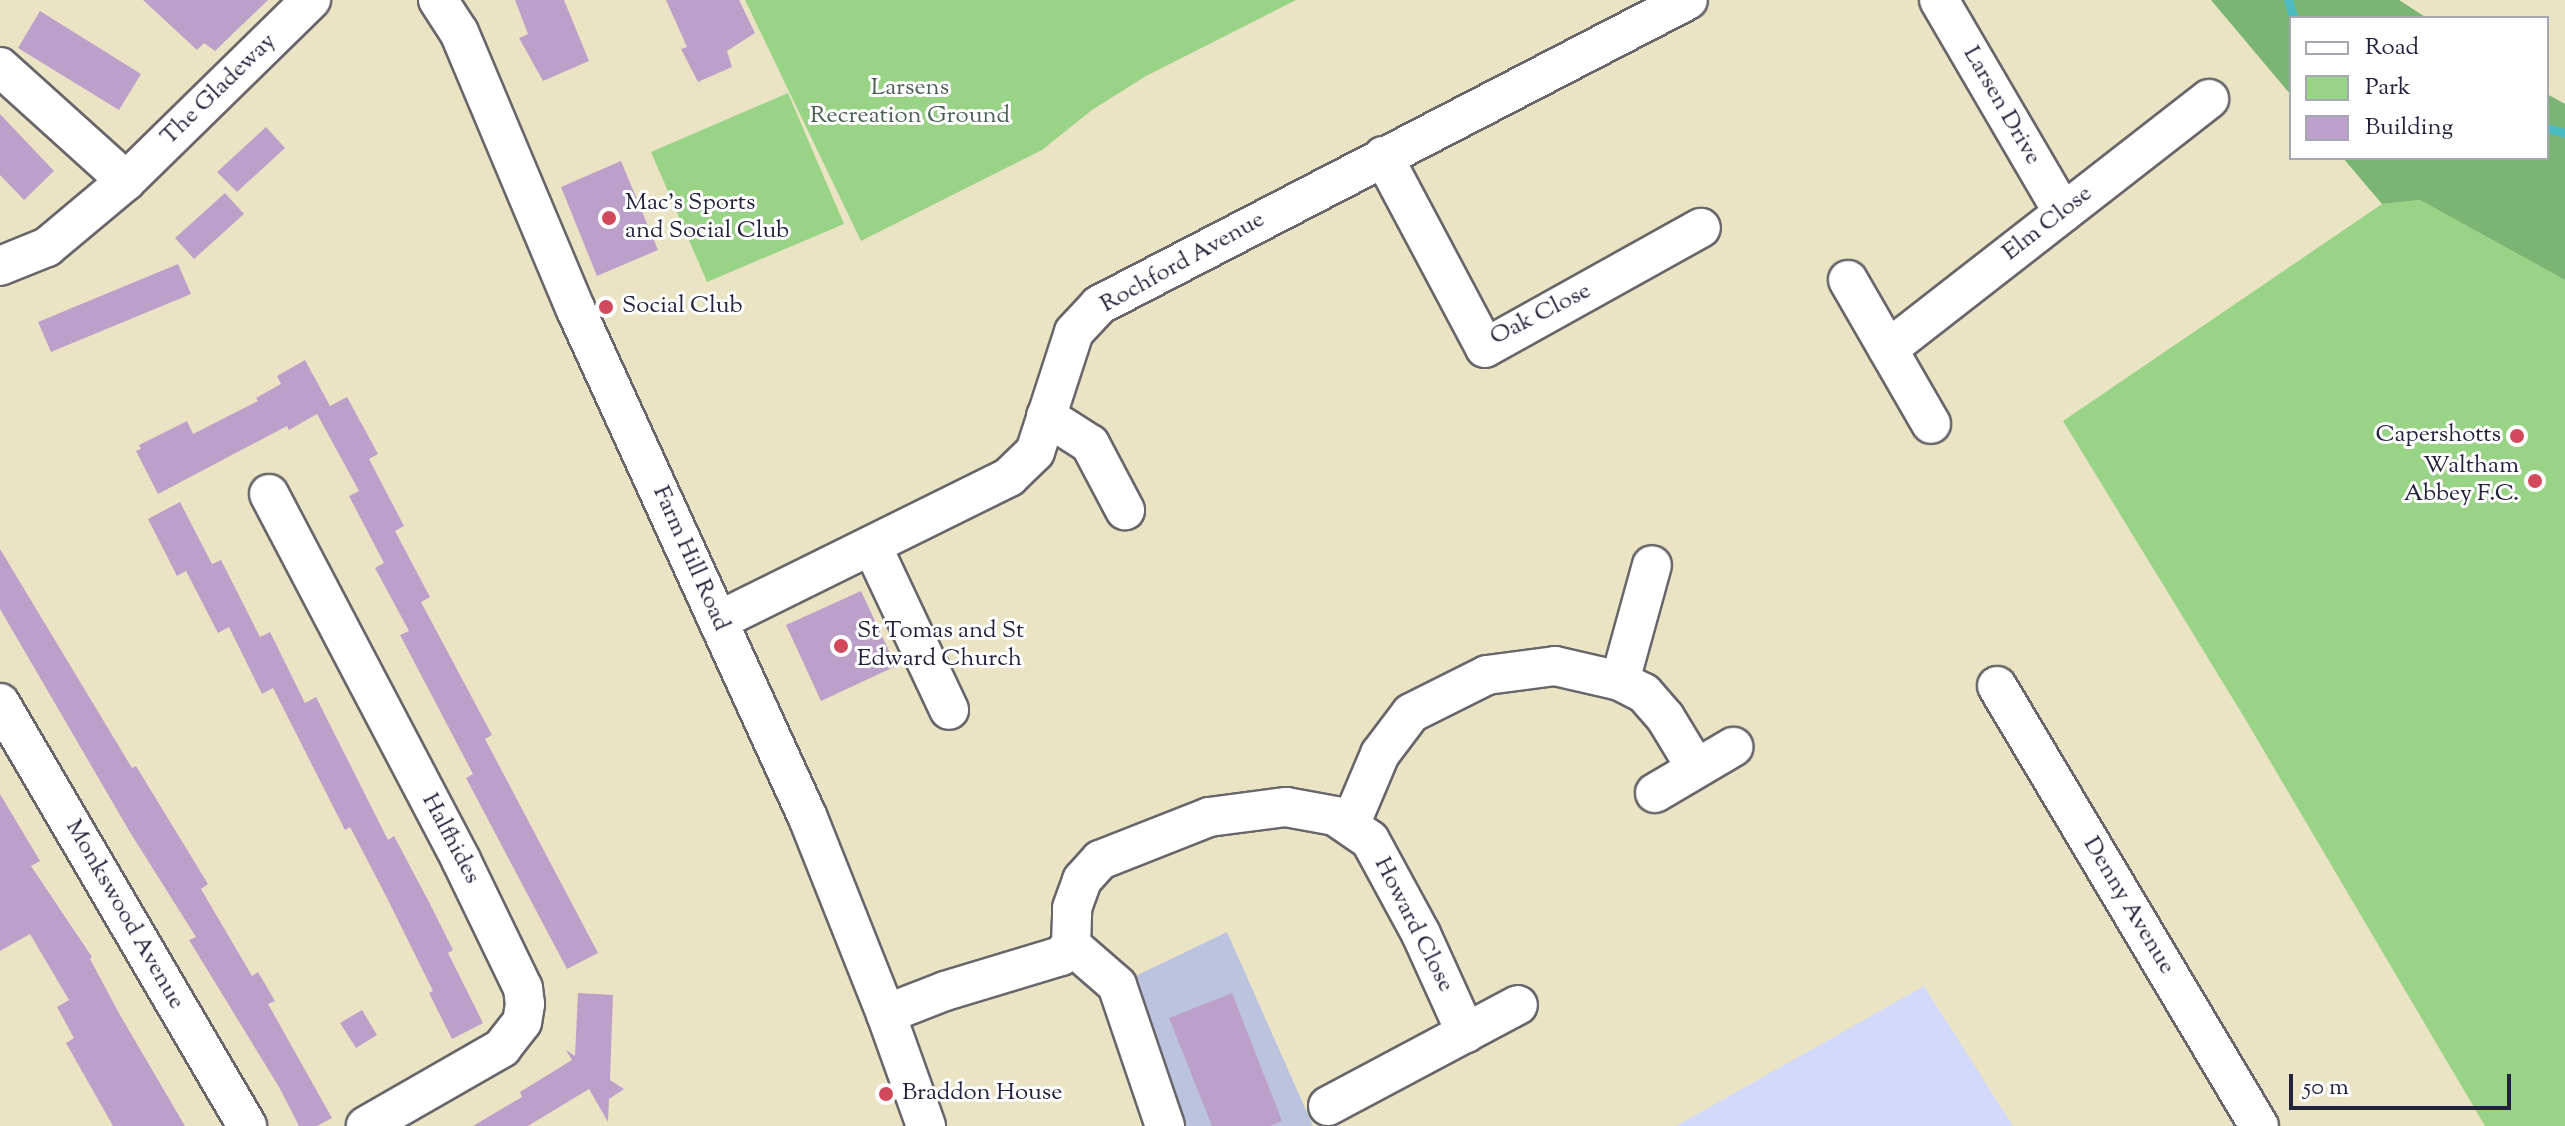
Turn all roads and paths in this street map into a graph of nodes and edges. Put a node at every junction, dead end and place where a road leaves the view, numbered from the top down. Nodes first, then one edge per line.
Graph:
1 (311, 0) edge
2 (438, 0) edge
3 (1688, 0) edge
4 (1939, 0) edge
5 (0, 67) edge
6 (2209, 99) dead end
7 (1383, 156) junction
8 (126, 181) junction
9 (2063, 212) junction
10 (1701, 228) dead end
11 (0, 266) edge
12 (1848, 280) dead end
13 (1888, 349) junction
14 (1046, 416) junction
15 (1931, 424) dead end
16 (269, 494) dead end
17 (1125, 510) dead end
18 (872, 546) junction
19 (1652, 565) dead end
20 (718, 621) junction
21 (1620, 681) junction
22 (1997, 686) dead end
23 (0, 703) edge
24 (949, 710) dead end
25 (1733, 747) dead end
26 (1696, 768) junction
27 (1655, 793) dead end
28 (1350, 825) junction
29 (1071, 945) junction
30 (1518, 1005) dead end
31 (886, 1014) junction
32 (1466, 1033) junction
33 (1328, 1106) dead end
34 (247, 1126) edge
35 (366, 1126) edge
36 (926, 1126) edge
37 (1165, 1126) edge
38 (2259, 1126) edge

1 - 8 street, The Gladeway
2 - 20 street, Farm Hill Road
3 - 7 street, Rochford Avenue
4 - 9 street, Larsen Drive
5 - 8 street
6 - 9 street, Elm Close
7 - 10 street, Oak Close
7 - 14 street, Rochford Avenue
8 - 11 street, The Gladeway
9 - 13 street, Elm Close
12 - 13 street
13 - 15 street
14 - 17 street
14 - 18 street, Rochford Avenue
16 - 35 street, Halfhides
18 - 20 street, Rochford Avenue
18 - 24 street
19 - 21 street
20 - 31 street, Farm Hill Road
21 - 26 street
21 - 28 street
22 - 38 street, Denny Avenue
23 - 34 street, Monkswood Avenue
25 - 26 street
26 - 27 street
28 - 29 street, Howard Close
28 - 32 street, Howard Close
29 - 31 street
29 - 37 street
30 - 32 street
31 - 36 street, Farm Hill Road
32 - 33 street

